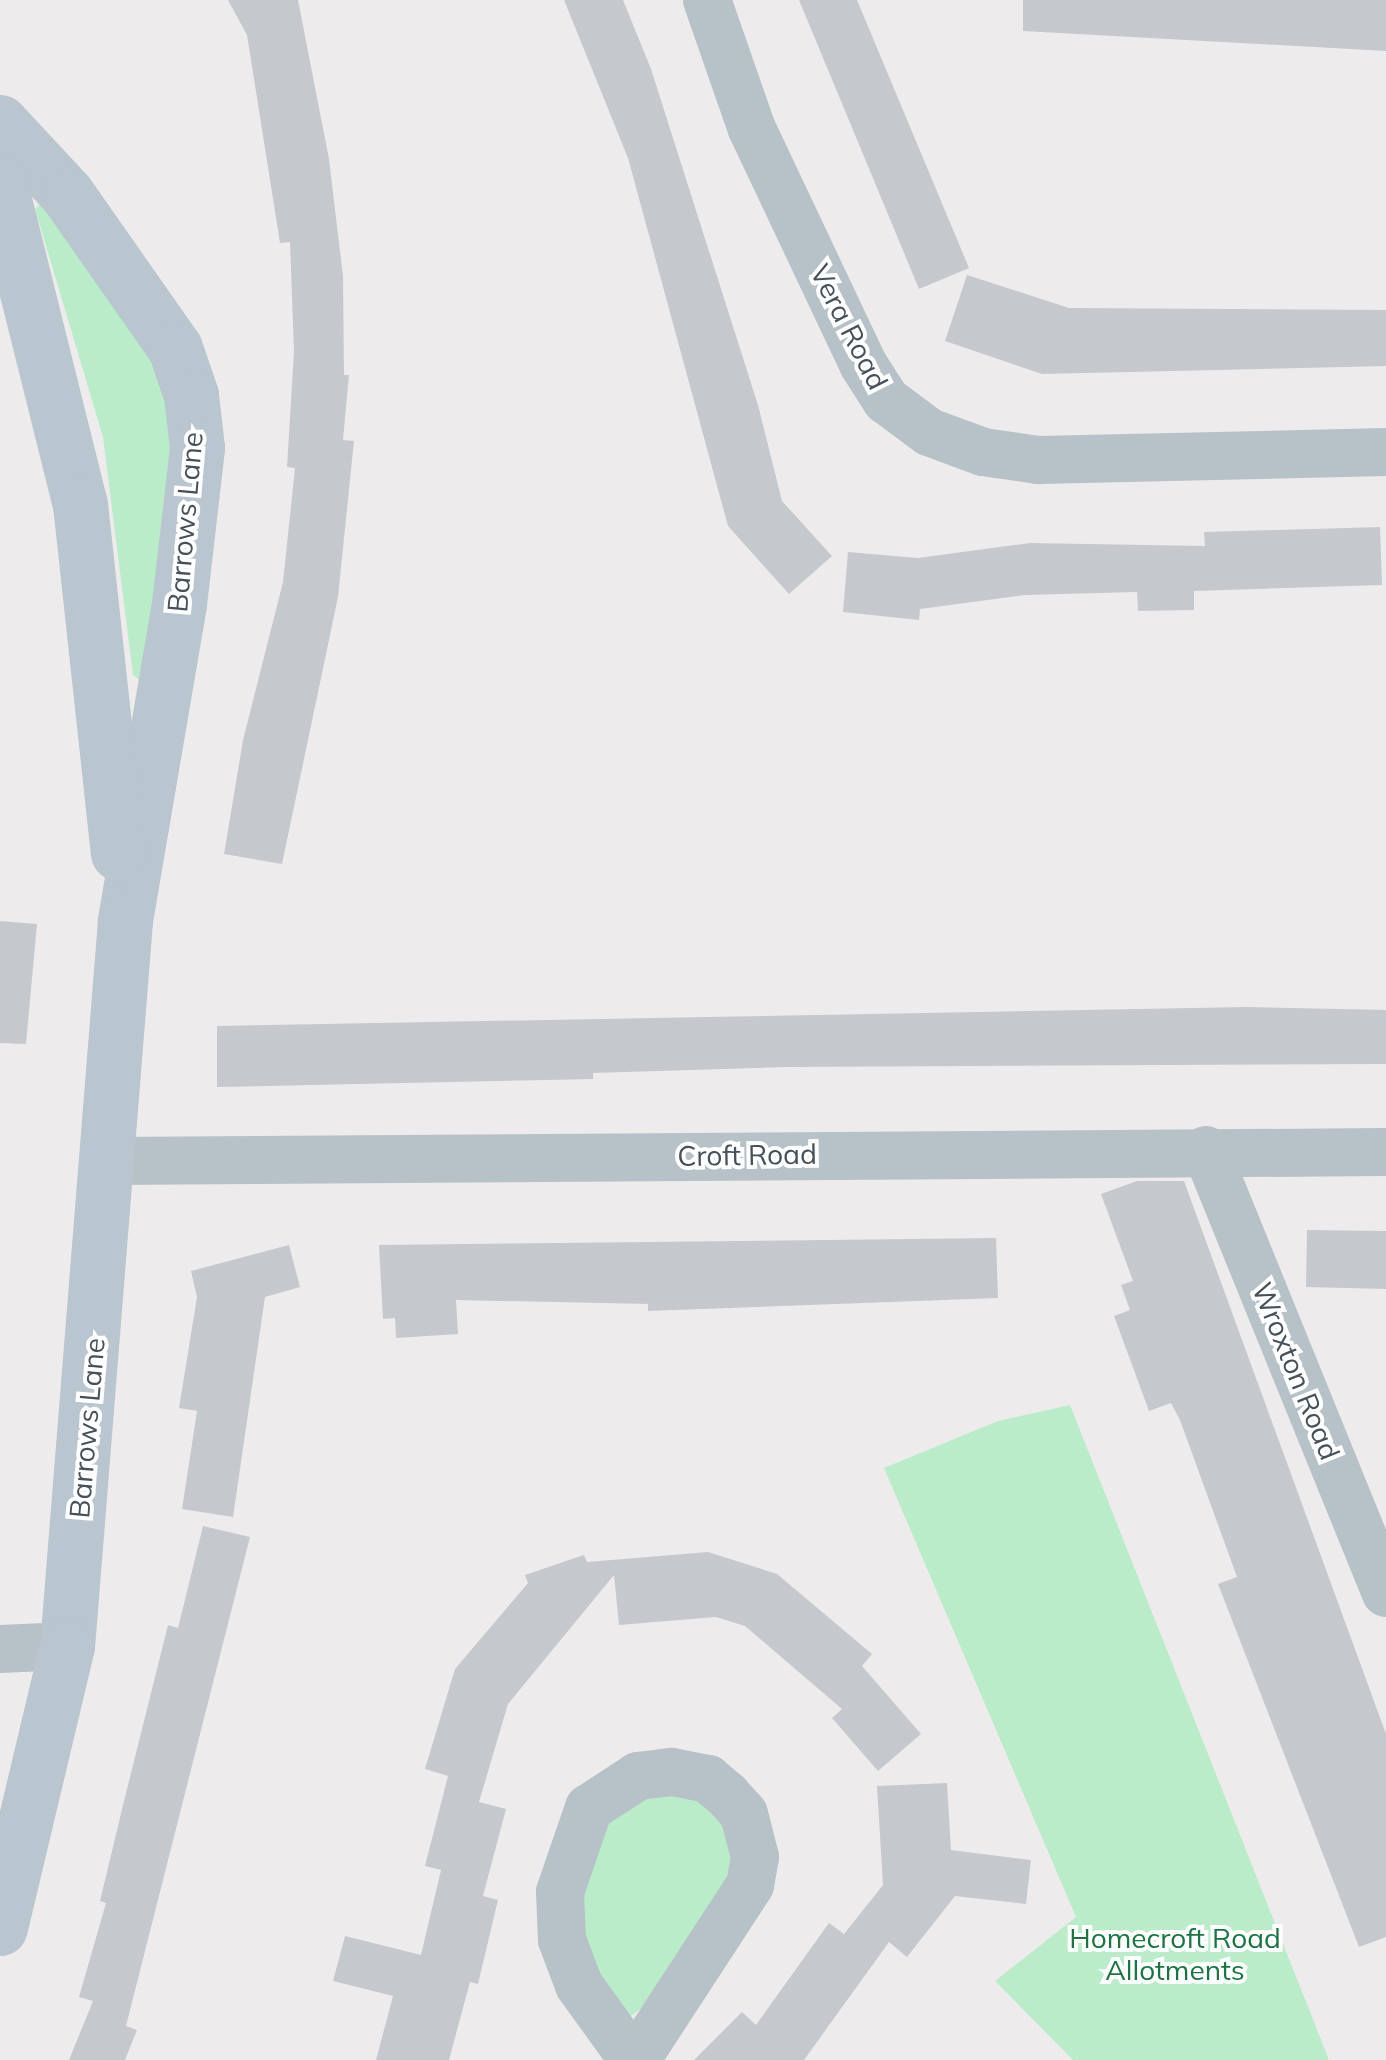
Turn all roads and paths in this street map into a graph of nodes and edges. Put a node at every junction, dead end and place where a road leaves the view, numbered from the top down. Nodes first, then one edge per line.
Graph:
1 (708, 0) edge
2 (0, 122) edge
3 (0, 184) edge
4 (1386, 452) edge
5 (125, 921) junction
6 (1206, 1150) junction
7 (1386, 1152) edge
8 (108, 1162) junction
9 (1386, 1592) edge
10 (67, 1646) junction
11 (0, 1649) edge
12 (0, 1928) edge
13 (634, 2060) edge

1 - 4 street, Vera Road
2 - 5 street, Barrows Lane
3 - 5 street, Barrows Lane
5 - 8 street, Barrows Lane
6 - 7 street, Croft Road
6 - 8 street, Croft Road
6 - 9 street, Wroxton Road
8 - 10 street, Barrows Lane
10 - 11 street
10 - 12 street, Barrows Lane
13 - 13 street

